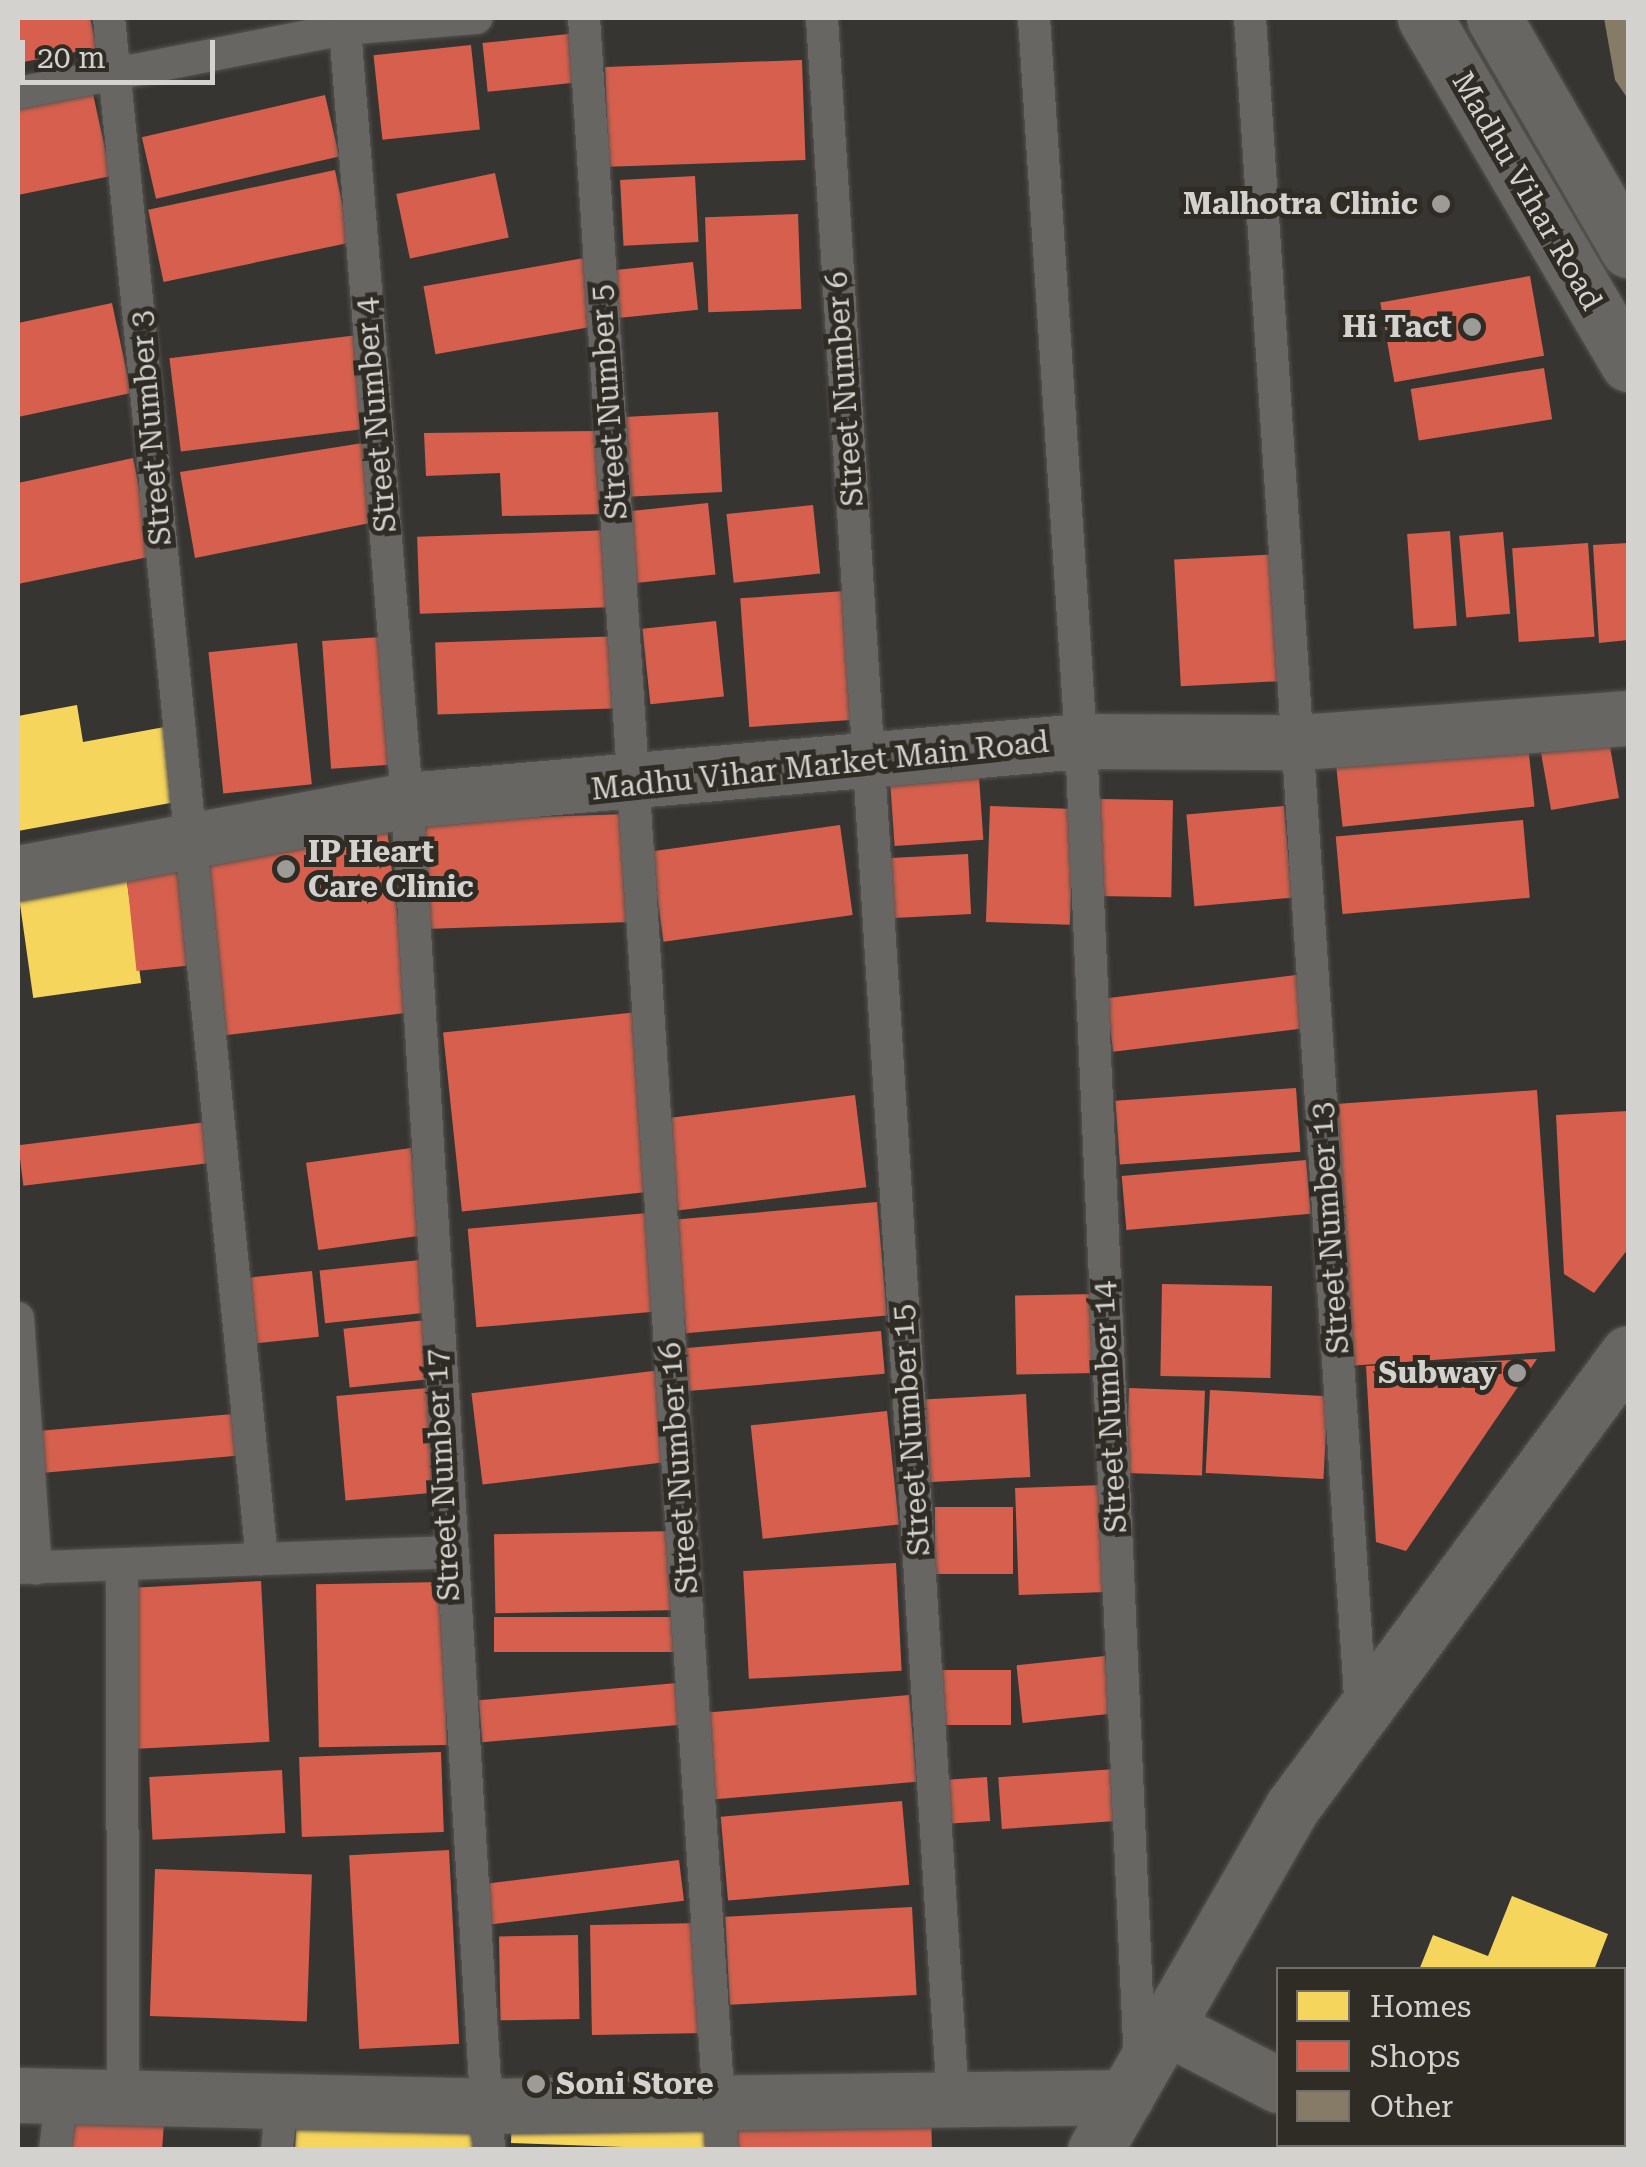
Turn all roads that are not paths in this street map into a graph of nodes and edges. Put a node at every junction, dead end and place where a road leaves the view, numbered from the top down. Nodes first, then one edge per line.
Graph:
1 (109, 18) edge
2 (477, 18) edge
3 (584, 18) edge
4 (822, 18) edge
5 (1034, 18) edge
6 (1250, 18) edge
7 (1425, 18) edge
8 (1494, 18) edge
9 (345, 30) junction
10 (114, 79) junction
11 (18, 94) edge
12 (1628, 248) edge
13 (1628, 364) edge
14 (1628, 718) edge
15 (1081, 741) junction
16 (1300, 742) junction
17 (868, 760) junction
18 (634, 786) junction
19 (407, 800) junction
20 (188, 839) junction
21 (18, 873) edge
22 (18, 1318) edge
23 (1628, 1353) edge
24 (446, 1552) junction
25 (262, 1560) junction
26 (122, 1565) junction
27 (27, 1568) edge
28 (1361, 1714) junction
29 (1144, 2066) junction
30 (1276, 2085) edge
31 (40, 2094) edge
32 (123, 2096) junction
33 (953, 2099) junction
34 (280, 2124) edge
35 (721, 2126) edge
36 (489, 2128) edge
37 (55, 2150) edge
38 (1095, 2150) edge

1 - 10 lane, Street Number 3
2 - 9 lane
3 - 18 lane, Street Number 5
4 - 17 lane, Street Number 6
5 - 15 lane, Street Number 14
6 - 16 lane, Street Number 13
7 - 13 street, Madhu Vihar Road
8 - 12 street, Madhu Vihar Road
9 - 10 lane
9 - 19 lane, Street Number 4
10 - 11 lane
10 - 20 lane, Street Number 3
14 - 16 street, Madhu Vihar Market Main Road
15 - 16 street, Madhu Vihar Market Main Road
15 - 17 street, Madhu Vihar Market Main Road
15 - 29 lane, Street Number 14
16 - 28 lane, Street Number 13
17 - 18 street, Madhu Vihar Market Main Road
17 - 33 lane, Street Number 15
18 - 19 street, Madhu Vihar Market Main Road
18 - 35 lane, Street Number 16
19 - 20 street, Madhu Vihar Market Main Road
19 - 24 lane, Street Number 17
20 - 21 street, Madhu Vihar Market Main Road
20 - 25 lane, Street Number 3
22 - 27 lane
23 - 28 street
24 - 25 lane
24 - 36 lane, Street Number 17
25 - 26 lane
26 - 27 lane
26 - 32 lane
28 - 29 street
29 - 30 street
29 - 33 street
29 - 38 street
31 - 32 street
31 - 37 lane
32 - 34 street
33 - 35 street
34 - 36 street
35 - 36 street

